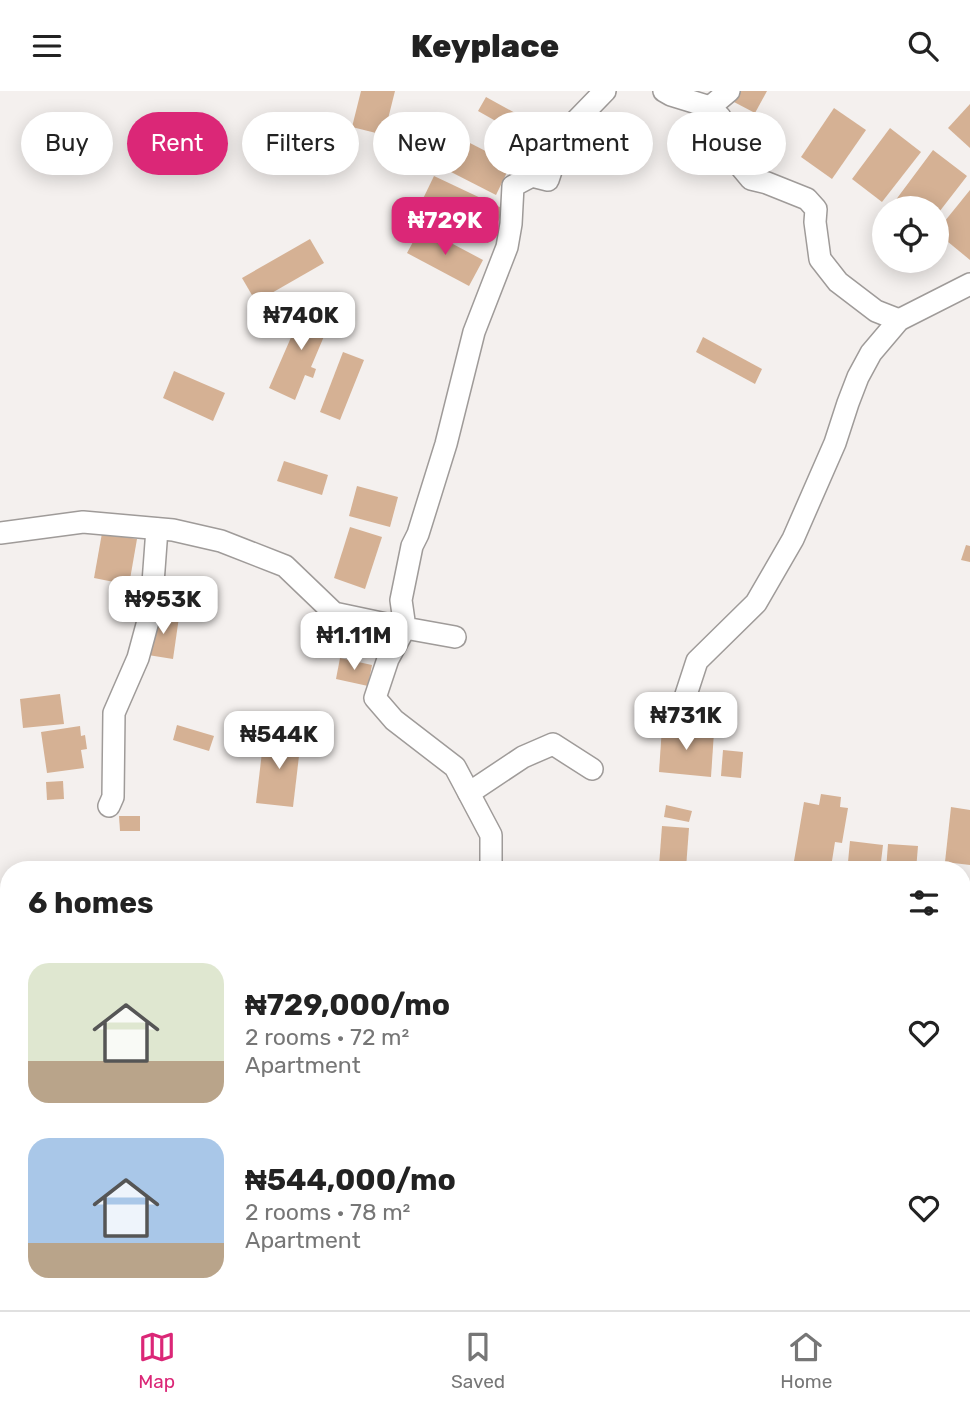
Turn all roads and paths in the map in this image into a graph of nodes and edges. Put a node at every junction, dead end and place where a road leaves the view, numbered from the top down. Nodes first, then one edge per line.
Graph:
1 (605, 91) edge
2 (664, 91) edge
3 (729, 91) edge
4 (710, 107) junction
5 (970, 284) edge
6 (899, 320) junction
7 (157, 529) junction
8 (0, 533) edge
9 (405, 628) junction
10 (455, 637) dead end
11 (680, 712) dead end
12 (592, 769) dead end
13 (469, 793) junction
14 (108, 807) dead end
15 (491, 861) edge

1 - 9 street
2 - 4 street
3 - 4 street
4 - 6 street
5 - 6 street
6 - 11 street
7 - 8 street
7 - 9 street
7 - 14 street
9 - 10 street
9 - 13 street
12 - 13 street
13 - 15 street

